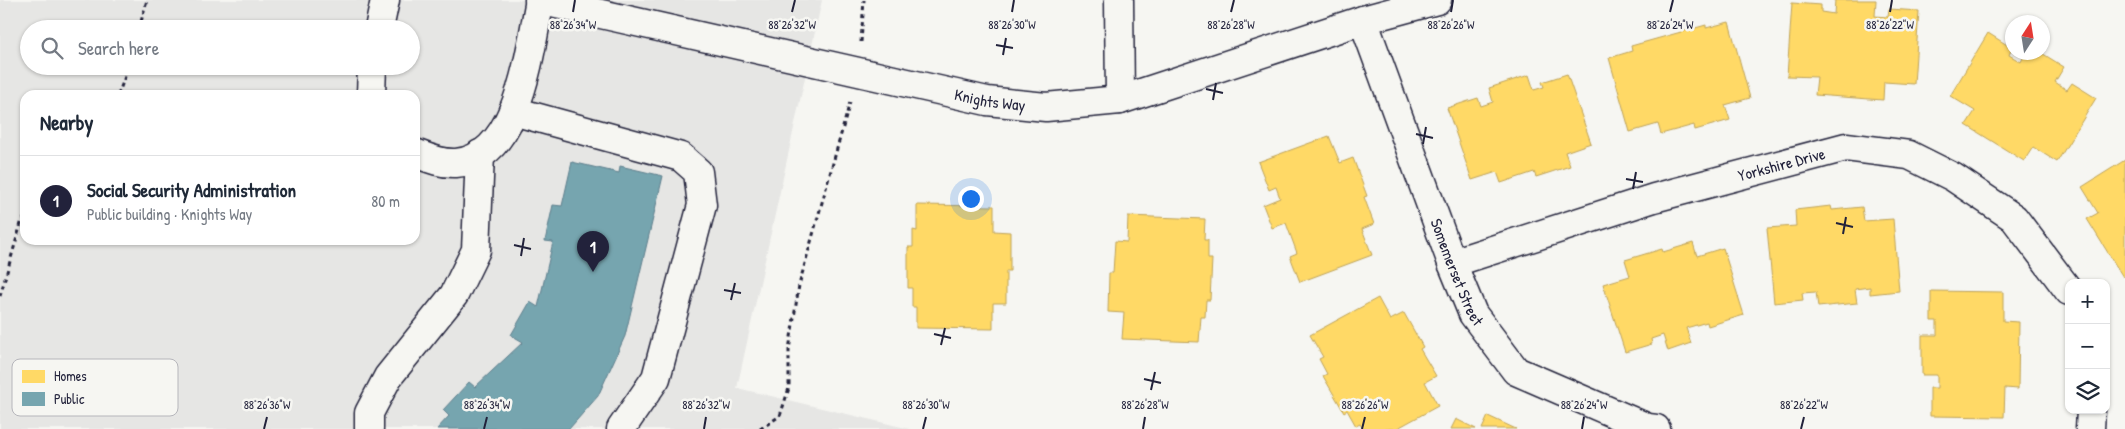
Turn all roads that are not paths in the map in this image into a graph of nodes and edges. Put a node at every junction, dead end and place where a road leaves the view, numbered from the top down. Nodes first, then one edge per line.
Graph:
1 (385, 0) edge
2 (540, 0) edge
3 (1119, 0) edge
4 (1437, 0) edge
5 (381, 20) edge
6 (1364, 20) junction
7 (372, 75) edge
8 (371, 90) edge
9 (1120, 100) junction
10 (514, 111) junction
11 (420, 154) edge
12 (480, 154) junction
13 (1452, 263) junction
14 (2065, 286) edge
15 (2091, 414) edge
16 (369, 429) edge
17 (621, 429) edge
18 (1656, 429) edge
19 (2090, 429) edge

1 - 5 street
2 - 9 street, Knights Way
2 - 10 street
3 - 9 street
4 - 6 street, Knights Way
6 - 9 street, Knights Way
6 - 13 street, Somemerset Street
7 - 8 street
10 - 12 street
10 - 17 street
11 - 12 street
12 - 16 street
13 - 14 street, Yorkshire Drive
13 - 18 street, Somemerset Street
15 - 19 street

